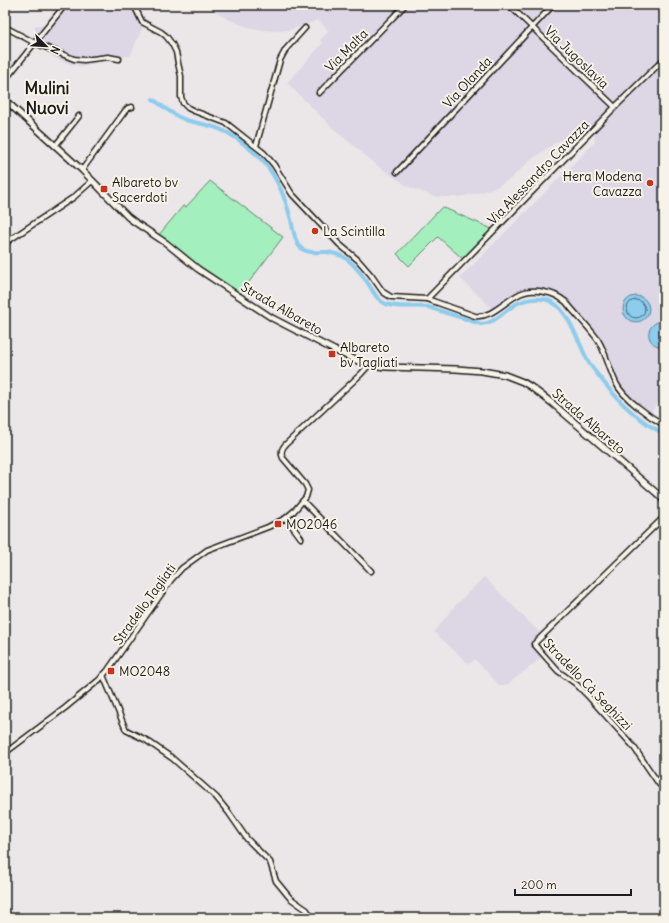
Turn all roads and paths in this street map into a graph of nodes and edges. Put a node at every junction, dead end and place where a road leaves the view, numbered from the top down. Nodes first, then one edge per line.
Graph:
1 (66, 5) edge
2 (134, 5) edge
3 (405, 5) edge
4 (509, 5) edge
5 (553, 5) edge
6 (5, 27) edge
7 (532, 27) junction
8 (306, 28) dead end
9 (35, 43) junction
10 (119, 59) dead end
11 (664, 59) edge
12 (5, 80) edge
13 (319, 93) dead end
14 (5, 100) edge
15 (132, 107) dead end
16 (615, 107) junction
17 (79, 116) dead end
18 (55, 146) junction
19 (256, 146) junction
20 (82, 170) junction
21 (397, 172) dead end
22 (92, 181) junction
23 (5, 243) edge
24 (427, 299) junction
25 (369, 365) junction
26 (664, 425) edge
27 (303, 501) junction
28 (664, 501) edge
29 (664, 517) edge
30 (286, 518) junction
31 (301, 538) dead end
32 (371, 571) dead end
33 (104, 676) junction
34 (5, 753) edge
35 (664, 788) edge
36 (312, 918) edge

1 - 9 street
2 - 19 street
3 - 13 street, Via Malta
4 - 7 street, Via Jugoslavia
5 - 7 street, Via Olanda
6 - 9 street
7 - 16 street, Via Jugoslavia
7 - 21 street, Via Olanda
8 - 19 street
9 - 10 street
9 - 12 street
11 - 16 street, Via Alessandro Cavazza
14 - 18 street, Strada Albareto
15 - 20 street
16 - 24 street, Via Alessandro Cavazza
17 - 18 street
18 - 20 street, Strada Albareto
19 - 24 street
20 - 22 street, Strada Albareto
22 - 23 street
22 - 25 street, Strada Albareto
24 - 26 street
25 - 27 street
25 - 28 street, Strada Albareto
27 - 30 street, Stradello Tagliati
27 - 32 street
29 - 35 street, Stradello Cà Seghizzi
30 - 31 street
30 - 33 street, Stradello Tagliati
33 - 34 street, Stradello Tagliati
33 - 36 street

